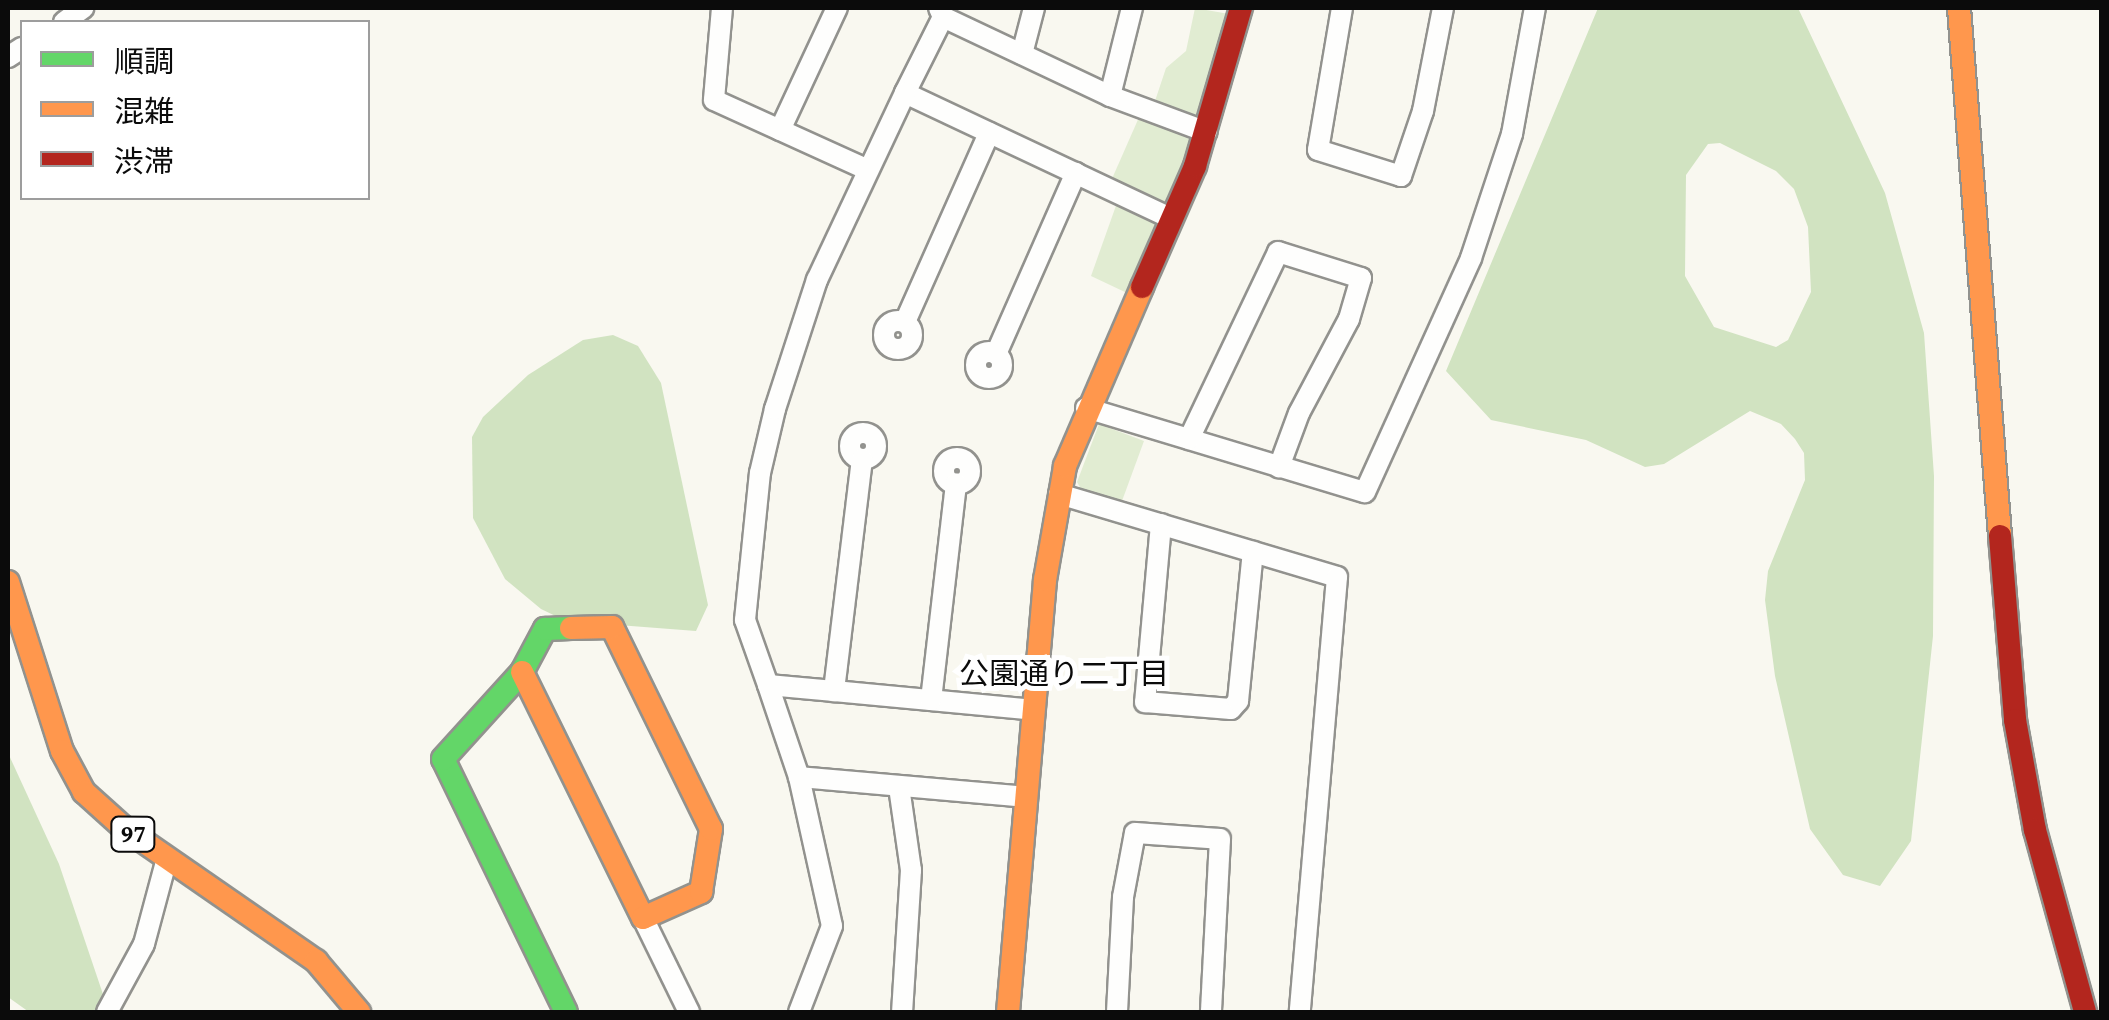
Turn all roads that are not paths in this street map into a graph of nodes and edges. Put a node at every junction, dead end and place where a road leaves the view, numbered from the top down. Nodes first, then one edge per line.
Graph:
1 (722, 8) edge
2 (838, 8) edge
3 (1034, 8) edge
4 (1132, 8) edge
5 (1240, 8) edge
6 (1342, 8) edge
7 (1443, 8) edge
8 (1535, 8) edge
9 (1959, 8) edge
10 (941, 12) edge
11 (1022, 54) junction
12 (905, 94) junction
13 (1110, 96) junction
14 (780, 130) junction
15 (989, 132) junction
16 (1207, 132) junction
17 (868, 170) junction
18 (1076, 173) junction
19 (1172, 218) junction
20 (905, 322) dead end
21 (996, 354) dead end
22 (1086, 408) junction
23 (1189, 439) junction
24 (862, 459) dead end
25 (1279, 467) junction
26 (956, 484) dead end
27 (1059, 494) junction
28 (1161, 524) junction
29 (1253, 552) junction
30 (8, 582) edge
31 (522, 672) junction
32 (768, 685) junction
33 (834, 692) junction
34 (931, 700) junction
35 (1034, 710) junction
36 (799, 777) junction
37 (899, 787) junction
38 (1026, 798) junction
39 (167, 858) junction
40 (643, 918) junction
41 (106, 1012) edge
42 (359, 1012) edge
43 (566, 1012) edge
44 (689, 1012) edge
45 (799, 1012) edge
46 (902, 1012) edge
47 (1008, 1012) edge
48 (1116, 1012) edge
49 (1211, 1012) edge
50 (1300, 1012) edge
51 (2085, 1012) edge

1 - 14 street
2 - 14 street
3 - 11 street
4 - 13 street
5 - 16 street
6 - 7 street
8 - 25 street
9 - 51 street
10 - 11 street
10 - 12 street
11 - 13 street
12 - 15 street
12 - 17 street
13 - 16 street
14 - 17 street
15 - 18 street
15 - 20 street
16 - 19 street
17 - 32 street
18 - 19 street
18 - 21 street
19 - 22 street
22 - 23 street
22 - 27 street
23 - 25 street
23 - 25 street
24 - 33 street
26 - 34 street
27 - 28 street
27 - 35 street
28 - 29 street
28 - 29 street
29 - 50 street
30 - 39 street, 97
31 - 40 street
31 - 40 street
31 - 43 street
32 - 33 street
32 - 36 street
33 - 34 street
34 - 35 street
35 - 38 street
36 - 37 street
36 - 45 street
37 - 38 street
37 - 46 street
38 - 47 street
39 - 41 street
39 - 42 street, 97
40 - 44 street
48 - 49 street

